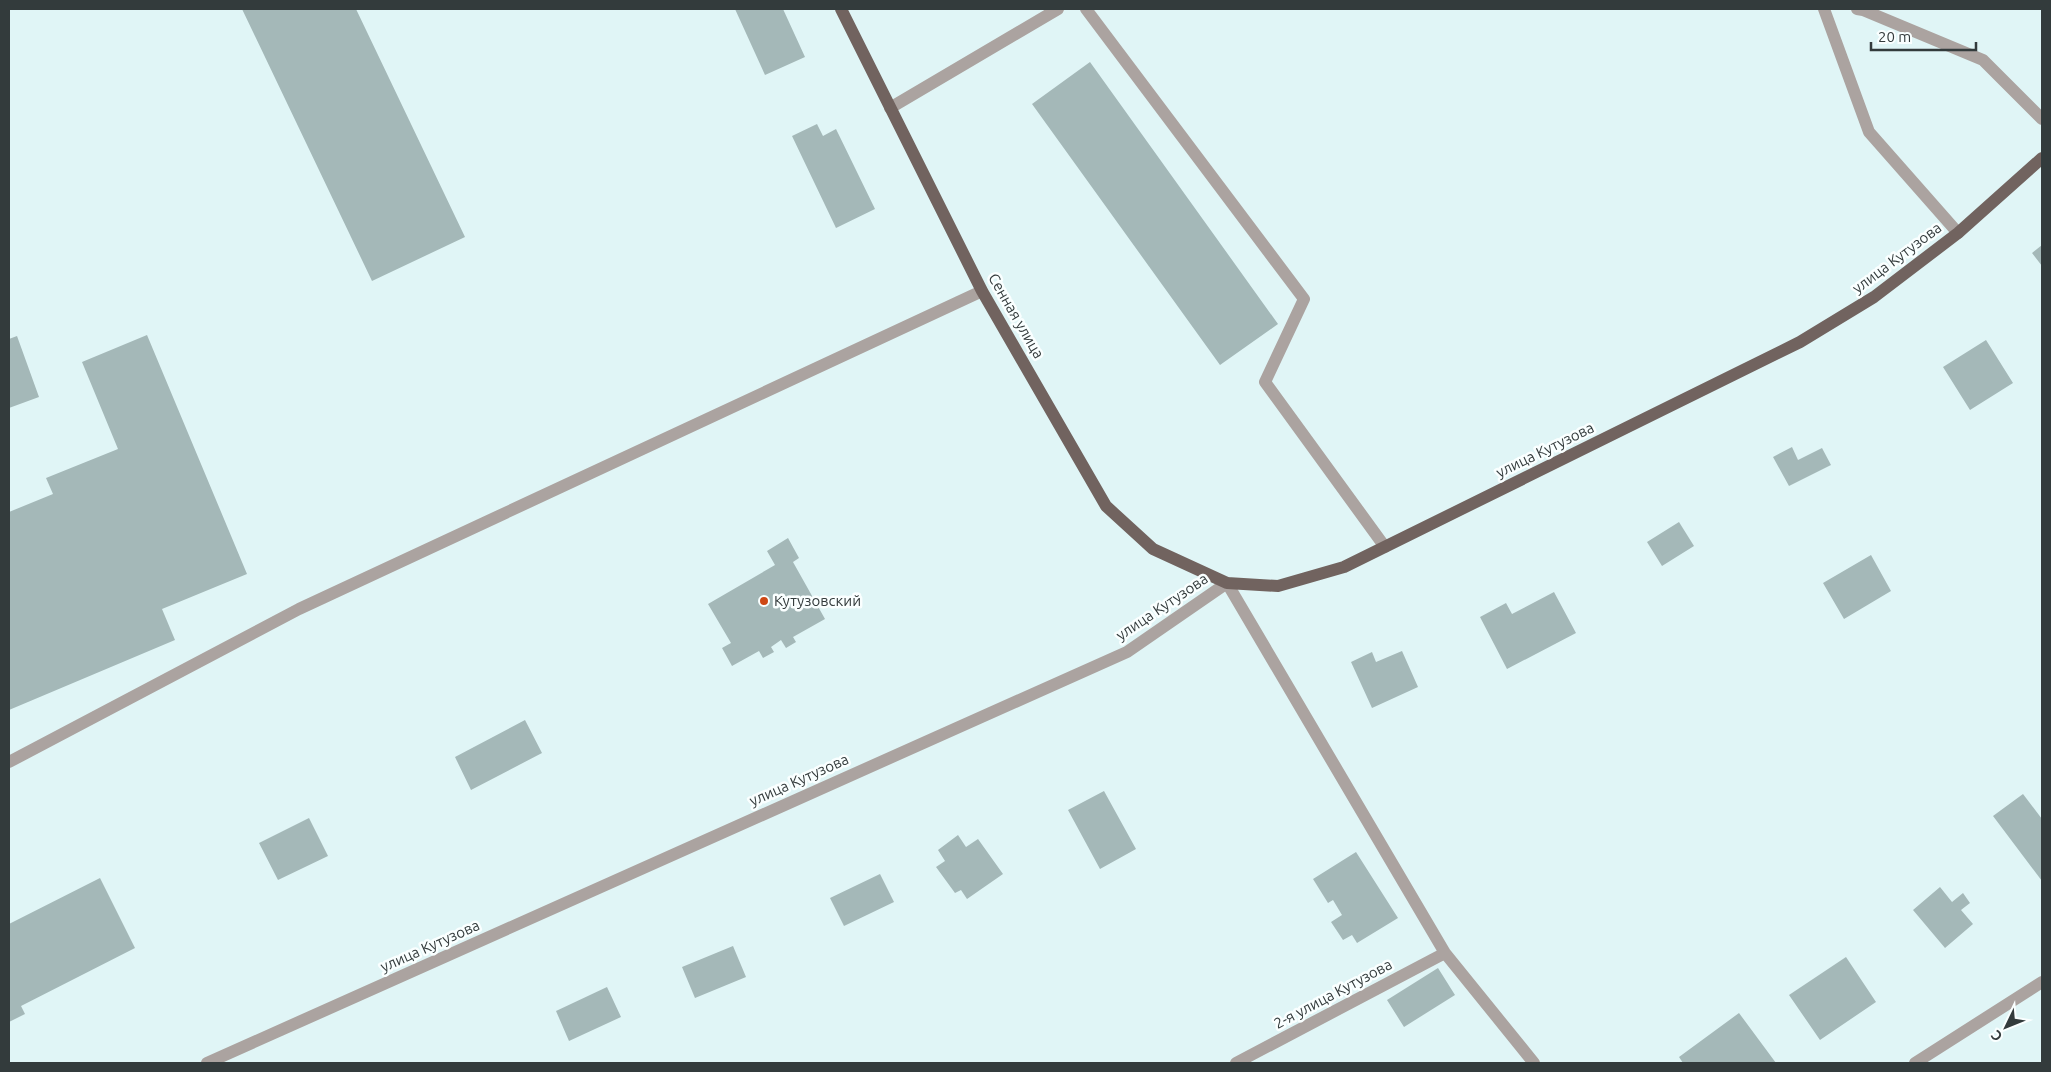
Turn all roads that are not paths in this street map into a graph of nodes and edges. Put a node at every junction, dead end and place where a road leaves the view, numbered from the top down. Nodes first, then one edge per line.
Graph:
1 (841, 9) edge
2 (1058, 9) edge
3 (1086, 9) edge
4 (1824, 9) edge
5 (1857, 9) edge
6 (890, 108) junction
7 (2042, 119) edge
8 (2042, 158) edge
9 (1958, 233) junction
10 (982, 291) junction
11 (1385, 547) junction
12 (1227, 583) junction
13 (9, 762) edge
14 (1445, 953) junction
15 (2042, 982) edge
16 (207, 1063) edge
17 (1236, 1063) edge
18 (1534, 1063) edge
19 (1915, 1063) edge

1 - 6 main road, Сенная улица
2 - 6 street
3 - 11 street
4 - 9 street
5 - 7 street
6 - 10 main road, Сенная улица
8 - 9 main road, улица Кутузова
9 - 11 main road, улица Кутузова
10 - 12 main road, Сенная улица
10 - 13 street
11 - 12 main road, улица Кутузова
12 - 14 street
12 - 16 street, улица Кутузова
14 - 17 street, 2-я улица Кутузова
14 - 18 street
15 - 19 street

